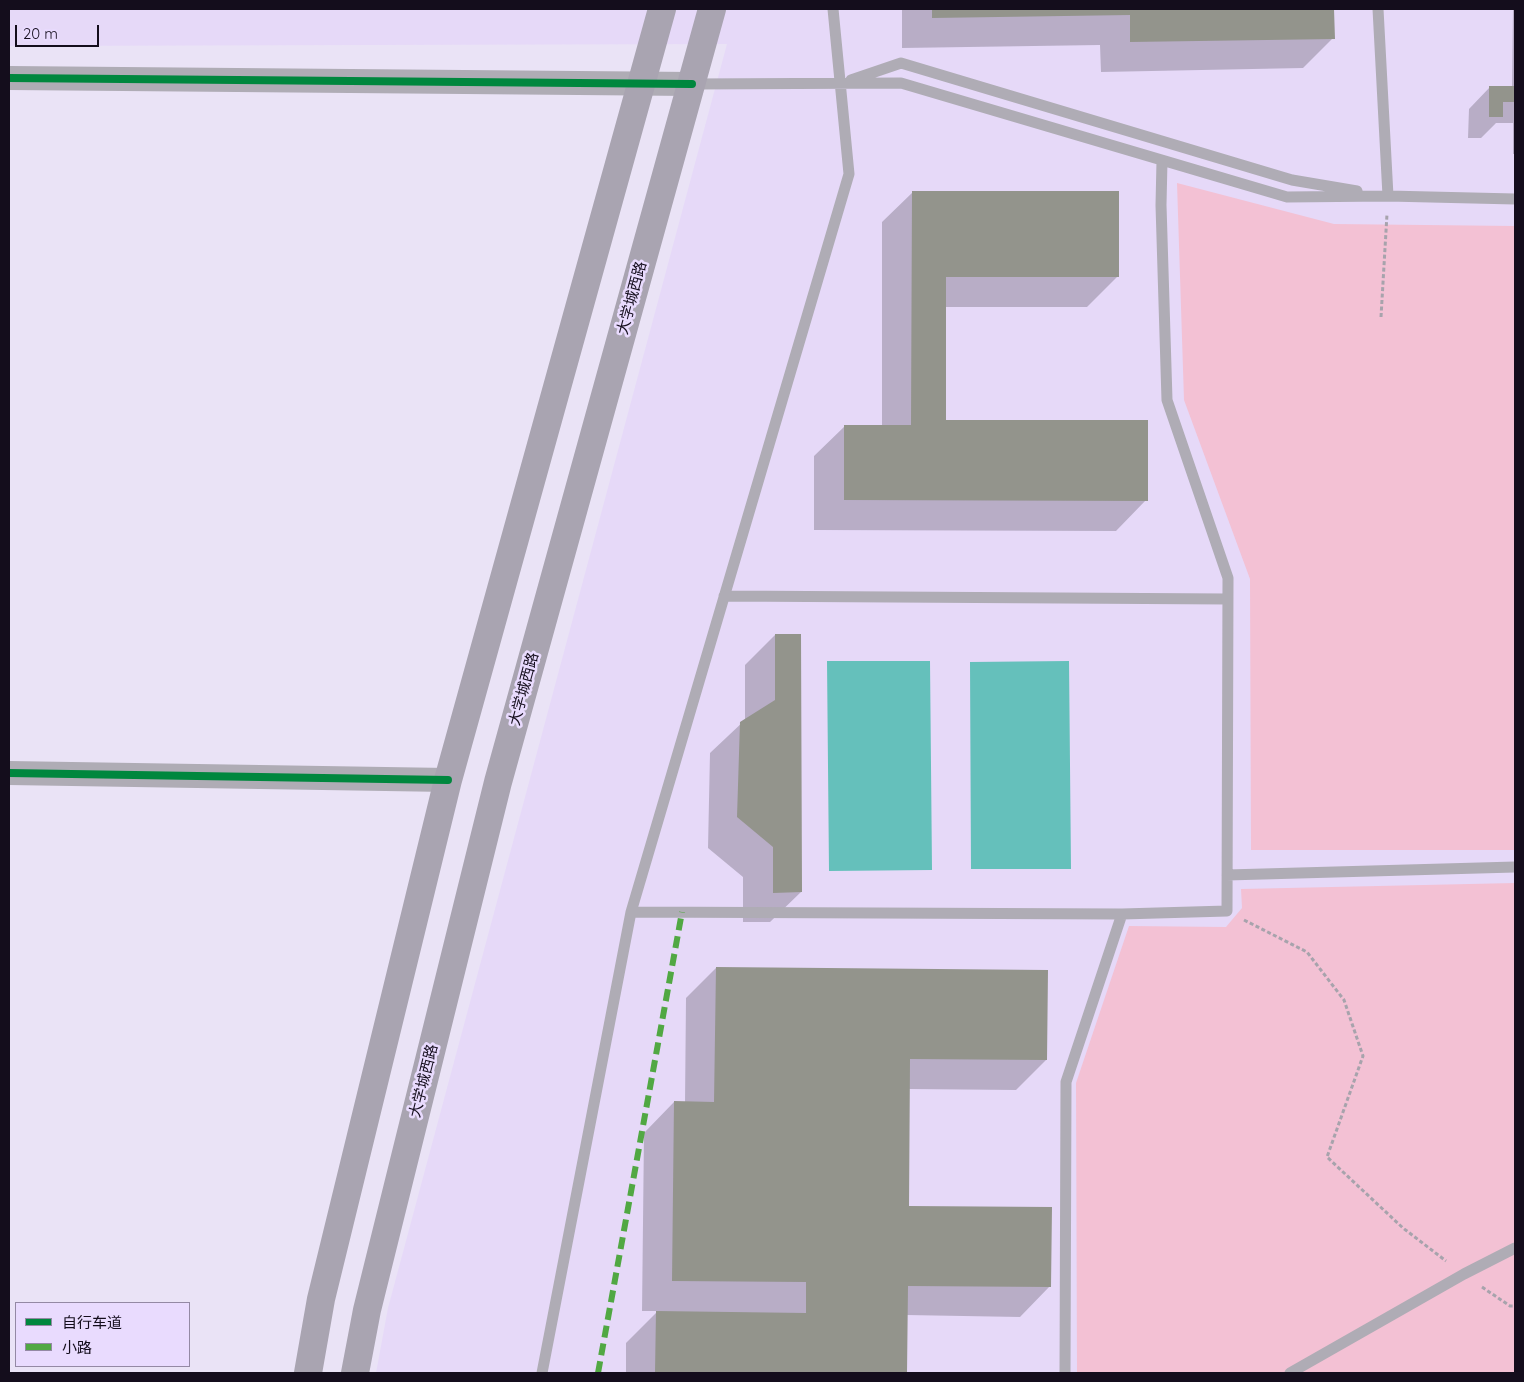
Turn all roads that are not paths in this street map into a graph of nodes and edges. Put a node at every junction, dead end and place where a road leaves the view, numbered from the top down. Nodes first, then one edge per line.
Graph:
1 (662, 9) edge
2 (712, 9) edge
3 (833, 9) edge
4 (1378, 9) edge
5 (9, 78) edge
6 (642, 83) junction
7 (840, 83) junction
8 (692, 84) junction
9 (1162, 161) junction
10 (1388, 196) junction
11 (1515, 198) edge
12 (724, 596) junction
13 (1228, 599) junction
14 (9, 773) edge
15 (448, 780) junction
16 (1515, 867) edge
17 (1227, 875) junction
18 (631, 912) junction
19 (1122, 914) junction
20 (1515, 1248) edge
21 (308, 1373) edge
22 (355, 1373) edge
23 (542, 1373) edge
24 (1065, 1373) edge
25 (1290, 1373) edge

1 - 6 main road
2 - 8 main road, 大学城西路
3 - 7 lane
4 - 10 lane
5 - 6 street
6 - 8 street
6 - 15 main road
7 - 8 lane
7 - 9 lane
7 - 10 lane
7 - 12 lane
8 - 22 main road, 大学城西路
9 - 10 lane
9 - 13 lane
10 - 11 lane
12 - 13 lane
12 - 18 lane
13 - 17 lane
14 - 15 street
15 - 21 main road
16 - 17 lane
17 - 19 lane
18 - 19 lane
18 - 23 lane
19 - 24 lane
20 - 25 lane

